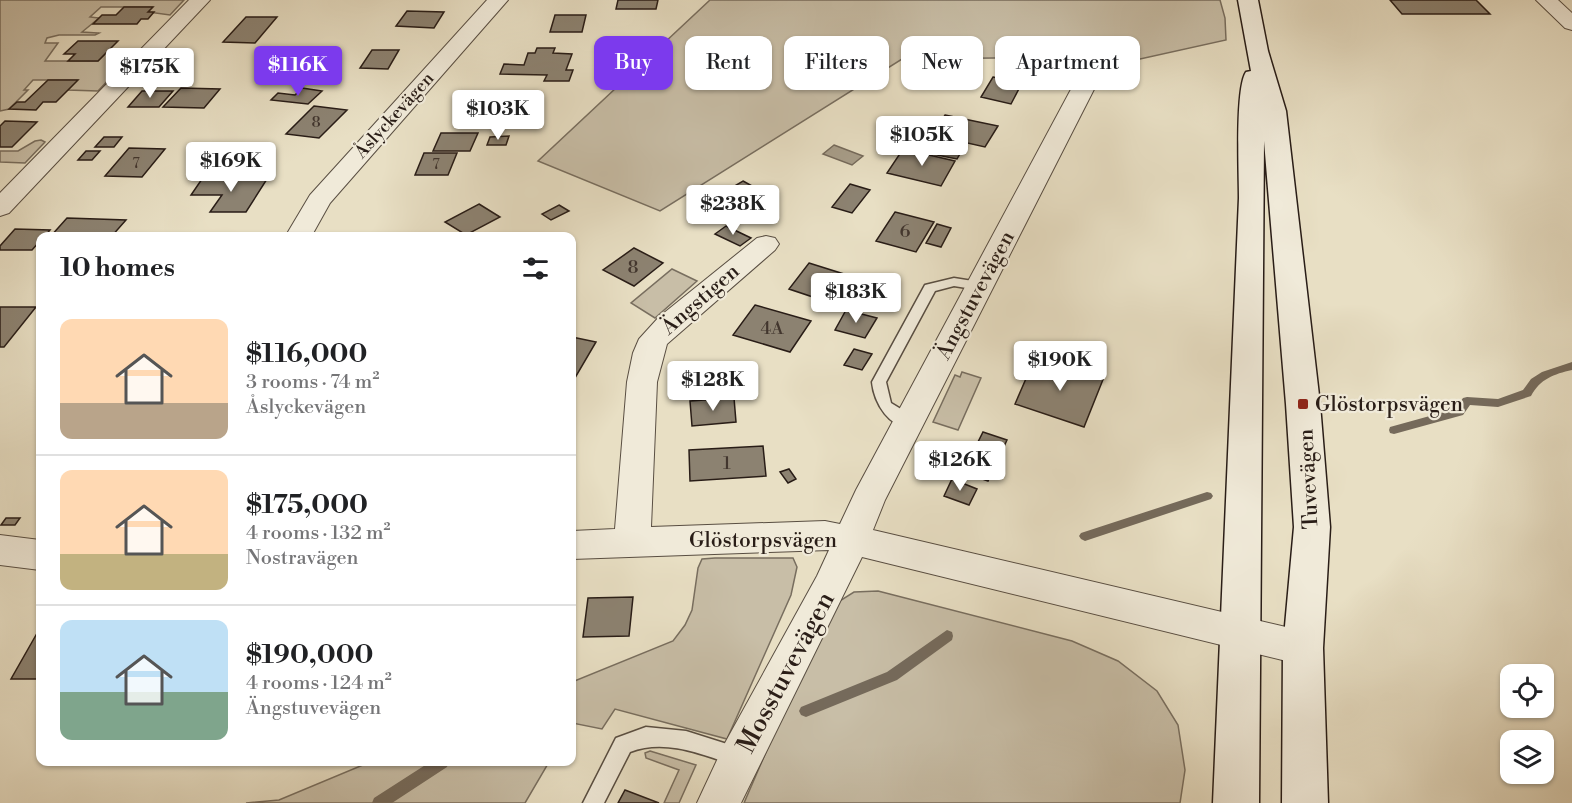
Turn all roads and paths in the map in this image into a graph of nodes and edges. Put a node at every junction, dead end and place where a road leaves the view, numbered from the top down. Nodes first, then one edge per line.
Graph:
1 (200, 0) edge
2 (498, 0) edge
3 (1248, 0) edge
4 (1545, 0) edge
5 (1572, 24) edge
6 (1257, 51) junction
7 (1082, 90) edge
8 (0, 208) edge
9 (301, 232) edge
10 (766, 244) dead end
11 (980, 286) junction
12 (909, 421) junction
13 (850, 540) junction
14 (632, 542) junction
15 (576, 544) edge
16 (0, 550) edge
17 (36, 554) edge
18 (1241, 633) junction
19 (1303, 648) junction
20 (740, 757) junction
21 (593, 803) edge
22 (719, 803) edge
23 (1236, 803) edge
24 (1305, 803) edge

1 - 8 street
2 - 9 street, Åslyckevägen
3 - 6 main road, Tuvevägen
4 - 5 street
6 - 18 main road, Tuvevägen
6 - 19 main road, Tuvevägen
7 - 11 street, Ängstuvevägen
10 - 14 street, Ängstigen
11 - 12 street, Ängstuvevägen
11 - 12 lane
12 - 13 street, Ängstuvevägen
13 - 14 street, Glöstorpsvägen
13 - 18 street, Glöstorpsvägen
13 - 20 street, Mosstuvevägen
14 - 15 street, Glöstorpsvägen
16 - 17 street
18 - 19 street, Glöstorpsvägen
18 - 23 main road, Tuvevägen
19 - 24 main road, Tuvevägen
20 - 21 lane
20 - 22 street, Mosstuvevägen

